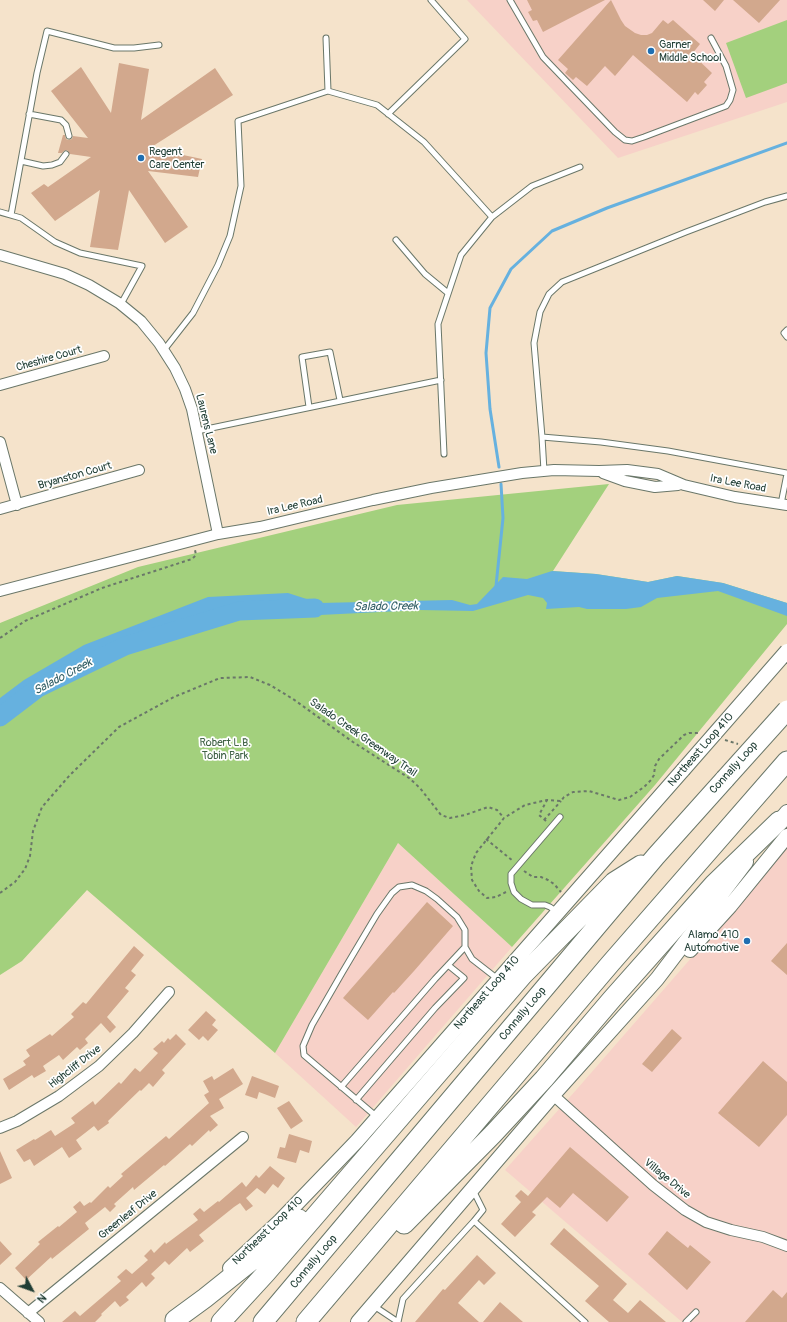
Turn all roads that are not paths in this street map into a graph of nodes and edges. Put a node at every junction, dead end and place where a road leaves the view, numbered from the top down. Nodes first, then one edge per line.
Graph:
1 (431, 0) edge
2 (510, 0) edge
3 (326, 38) dead end
4 (711, 38) dead end
5 (159, 45) dead end
6 (328, 91) junction
7 (29, 114) junction
8 (388, 114) junction
9 (69, 136) dead end
10 (66, 154) dead end
11 (21, 161) junction
12 (580, 167) dead end
13 (787, 196) edge
14 (0, 212) edge
15 (11, 215) junction
16 (492, 217) junction
17 (396, 240) dead end
18 (0, 255) edge
19 (448, 293) junction
20 (121, 304) junction
21 (787, 330) edge
22 (787, 337) edge
23 (164, 350) junction
24 (104, 356) dead end
25 (441, 380) junction
26 (0, 385) edge
27 (340, 400) junction
28 (308, 407) junction
29 (197, 431) junction
30 (542, 437) junction
31 (0, 442) edge
32 (444, 454) dead end
33 (139, 470) dead end
34 (544, 470) junction
35 (787, 474) edge
36 (784, 504) edge
37 (17, 505) junction
38 (0, 509) edge
39 (218, 534) junction
40 (0, 591) edge
41 (787, 651) edge
42 (787, 710) edge
43 (787, 761) edge
44 (560, 817) dead end
45 (784, 823) edge
46 (656, 856) junction
47 (558, 913) junction
48 (465, 947) junction
49 (448, 965) junction
50 (499, 980) junction
51 (169, 992) dead end
52 (341, 1087) junction
53 (553, 1095) junction
54 (356, 1100) junction
55 (383, 1124) junction
56 (0, 1128) edge
57 (243, 1137) dead end
58 (473, 1189) junction
59 (474, 1221) junction
60 (787, 1246) edge
61 (0, 1288) edge
62 (335, 1288) junction
63 (373, 1305) junction
64 (696, 1312) dead end
65 (28, 1313) junction
66 (174, 1321) edge
67 (39, 1322) edge
68 (221, 1322) edge
69 (263, 1322) edge
70 (306, 1322) edge
71 (358, 1322) edge
72 (398, 1322) edge
73 (585, 1322) edge
74 (686, 1322) edge

1 - 8 lane
2 - 4 lane
3 - 6 lane
5 - 7 lane
6 - 8 lane
6 - 23 lane
7 - 9 lane
7 - 11 lane
8 - 16 lane
10 - 11 lane
11 - 15 lane
12 - 16 lane
13 - 30 lane
14 - 15 lane
15 - 20 lane
16 - 19 lane
17 - 19 lane
18 - 20 street, Laurens Lane
19 - 25 lane
20 - 23 street, Laurens Lane
21 - 22 lane
23 - 29 street, Laurens Lane
24 - 26 street, Cheshire Court
25 - 27 lane
25 - 32 lane
27 - 28 lane
27 - 28 lane
28 - 29 lane
29 - 39 street, Laurens Lane
30 - 34 lane
30 - 35 lane
31 - 37 street
33 - 37 street, Bryanston Court
34 - 36 street, Ira Lee Road
34 - 39 street, Ira Lee Road
35 - 36 lane
37 - 38 street, Bryanston Court
39 - 40 street, Ira Lee Road
41 - 47 main road, Northeast Loop 410, bridge
42 - 46 highway, Connally Loop, bridge
43 - 62 highway
44 - 47 lane
45 - 53 main road
45 - 62 highway
46 - 55 highway
46 - 69 highway, Connally Loop
47 - 50 main road, Northeast Loop 410
48 - 49 lane
48 - 50 lane
48 - 52 lane
49 - 52 lane
49 - 54 lane
50 - 55 main road, Northeast Loop 410
51 - 56 street, Highcliff Drive
52 - 54 lane
53 - 58 main road
53 - 60 street, Village Drive
54 - 55 lane
55 - 66 highway
55 - 68 highway
57 - 65 street, Greenleaf Drive
58 - 59 lane
58 - 63 main road
59 - 72 lane
59 - 73 lane
61 - 65 street
62 - 70 highway
63 - 71 main road
63 - 72 lane
64 - 74 lane
65 - 67 street

